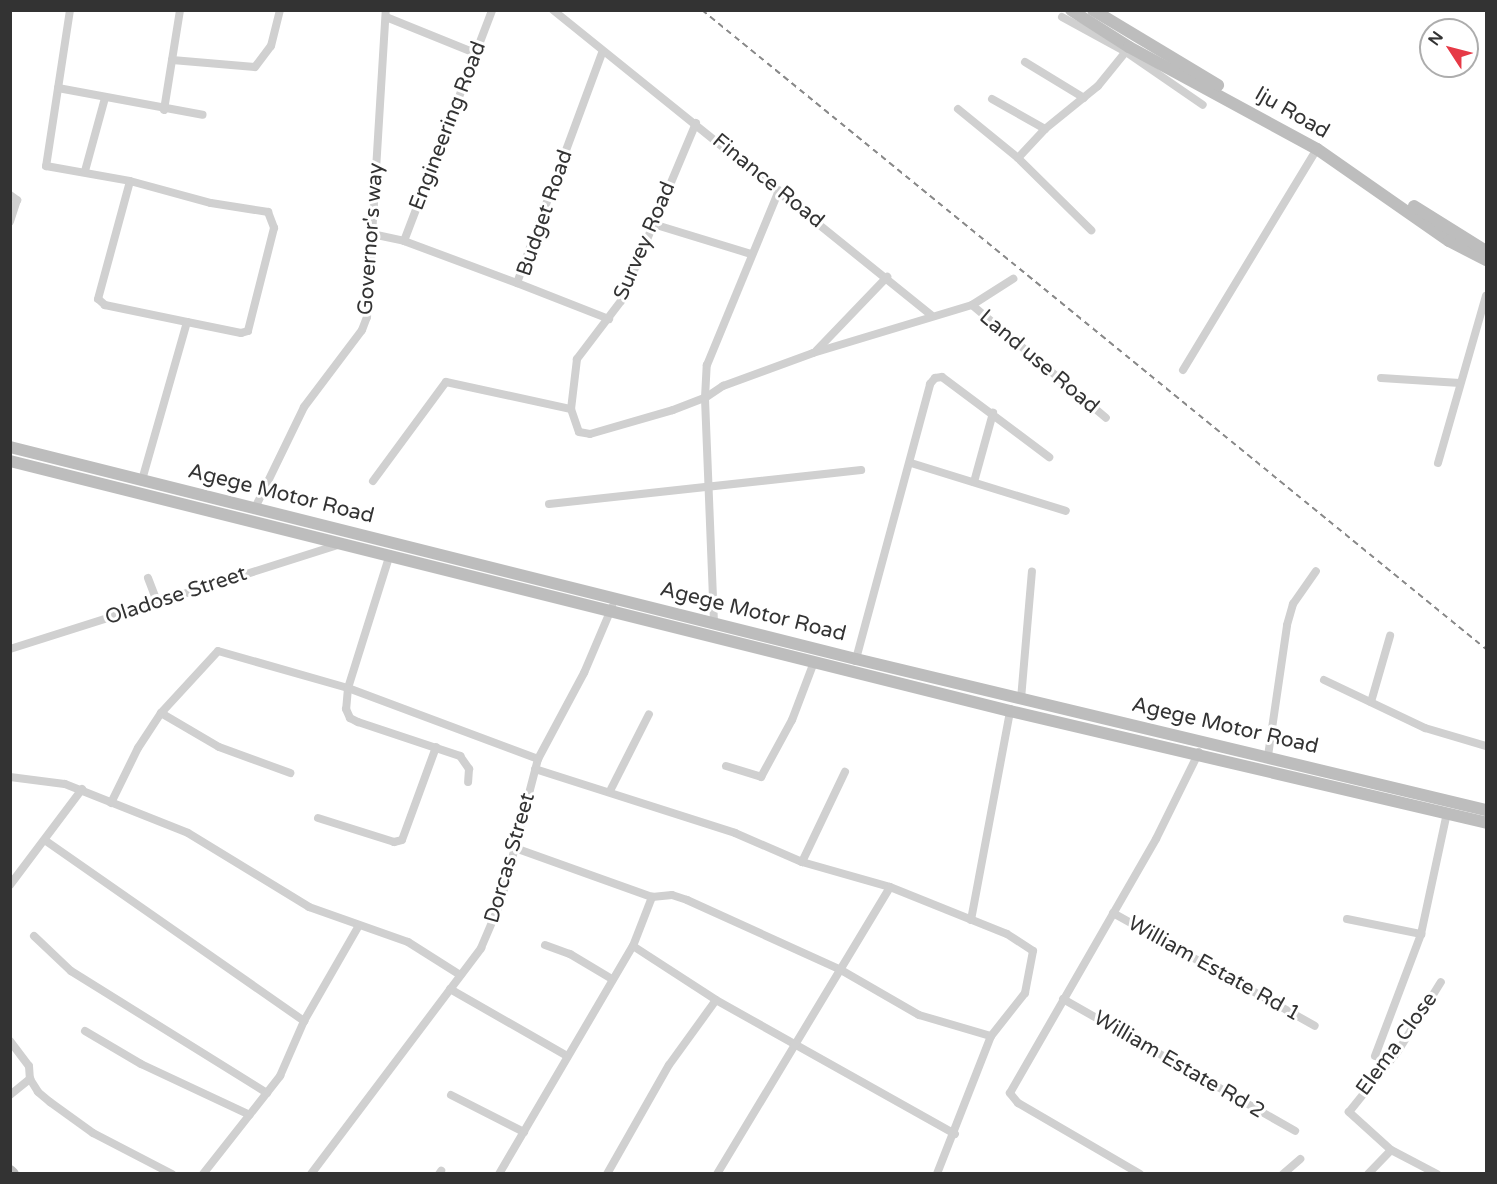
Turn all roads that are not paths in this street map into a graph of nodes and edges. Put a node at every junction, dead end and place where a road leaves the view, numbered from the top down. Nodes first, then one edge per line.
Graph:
1 (70, 10) edge
2 (180, 10) edge
3 (280, 10) edge
4 (492, 10) edge
5 (553, 10) edge
6 (1093, 10) edge
7 (386, 14) edge
8 (1067, 14) edge
9 (1127, 49) junction
10 (475, 53) junction
11 (602, 53) junction
12 (172, 60) junction
13 (1025, 62) dead end
14 (58, 88) junction
15 (105, 98) junction
16 (1084, 98) junction
17 (992, 99) dead end
18 (1203, 105) dead end
19 (958, 109) dead end
20 (164, 110) junction
21 (203, 115) dead end
22 (696, 123) junction
23 (1045, 129) junction
24 (1317, 148) junction
25 (1018, 158) junction
26 (86, 171) junction
27 (130, 181) junction
28 (779, 190) junction
29 (10, 195) edge
30 (10, 222) edge
31 (653, 224) junction
32 (1091, 230) dead end
33 (372, 234) junction
34 (405, 241) junction
35 (1486, 251) edge
36 (751, 254) junction
37 (1486, 260) edge
38 (887, 277) junction
39 (1013, 279) dead end
40 (517, 283) junction
41 (1486, 296) edge
42 (972, 305) junction
43 (931, 315) junction
44 (609, 319) junction
45 (187, 322) junction
46 (813, 353) junction
47 (1183, 370) dead end
48 (1382, 378) dead end
49 (1460, 383) junction
50 (705, 398) junction
51 (571, 409) junction
52 (993, 413) junction
53 (1106, 418) dead end
54 (10, 447) edge
55 (1049, 457) dead end
56 (10, 461) edge
57 (912, 463) junction
58 (1438, 463) dead end
59 (861, 470) dead end
60 (142, 480) junction
61 (373, 482) dead end
62 (974, 482) junction
63 (707, 485) junction
64 (549, 504) dead end
65 (255, 508) junction
66 (1066, 511) dead end
67 (349, 531) junction
68 (342, 544) junction
69 (390, 554) junction
70 (1316, 570) dead end
71 (1032, 571) dead end
72 (148, 578) dead end
73 (615, 597) junction
74 (157, 602) junction
75 (611, 611) junction
76 (714, 623) junction
77 (1390, 636) dead end
78 (10, 649) edge
79 (856, 659) junction
80 (814, 662) junction
81 (906, 670) junction
82 (1324, 680) dead end
83 (903, 683) junction
84 (348, 688) junction
85 (986, 690) junction
86 (1021, 699) junction
87 (1371, 702) junction
88 (982, 704) junction
89 (1010, 711) junction
90 (161, 713) junction
91 (649, 714) dead end
92 (1486, 746) edge
93 (436, 747) junction
94 (1199, 752) junction
95 (1269, 756) junction
96 (538, 759) junction
97 (726, 766) dead end
98 (536, 769) junction
99 (845, 772) dead end
100 (290, 773) dead end
101 (10, 777) edge
102 (468, 782) dead end
103 (82, 789) junction
104 (610, 791) junction
105 (111, 802) junction
106 (1486, 810) edge
107 (1447, 813) junction
108 (318, 818) dead end
109 (1486, 823) edge
110 (46, 841) junction
111 (514, 848) junction
112 (802, 862) junction
113 (10, 885) edge
114 (890, 887) junction
115 (652, 897) junction
116 (1113, 913) junction
117 (1347, 919) dead end
118 (971, 920) junction
119 (358, 927) junction
120 (1421, 934) junction
121 (34, 936) dead end
122 (545, 945) dead end
123 (633, 946) junction
124 (841, 970) junction
125 (460, 975) junction
126 (612, 979) junction
127 (1441, 982) dead end
128 (450, 989) junction
129 (1063, 999) junction
130 (716, 1000) junction
131 (304, 1021) junction
132 (1315, 1026) dead end
133 (85, 1031) dead end
134 (991, 1036) junction
135 (10, 1041) edge
136 (798, 1044) junction
137 (567, 1056) junction
138 (1375, 1056) dead end
139 (30, 1079) junction
140 (267, 1093) junction
141 (10, 1095) edge
142 (451, 1095) dead end
143 (250, 1115) junction
144 (1295, 1131) dead end
145 (524, 1132) junction
146 (955, 1134) junction
147 (1391, 1150) junction
148 (1300, 1159) dead end
149 (315, 1172) edge
150 (172, 1173) edge
151 (203, 1173) edge
152 (499, 1173) edge
153 (607, 1173) edge
154 (717, 1173) edge
155 (937, 1173) edge
156 (1140, 1173) edge
157 (1283, 1173) edge
158 (1368, 1173) edge
159 (1437, 1173) edge

1 - 14 street
2 - 12 street
3 - 12 street
4 - 10 street, Engineering Road
5 - 11 street, Finance Road
6 - 35 main road, Iju Road
7 - 10 street
7 - 33 street, Governor's way
8 - 9 main road, Iju Road
9 - 16 street
9 - 18 street
9 - 24 main road, Iju Road
10 - 34 street, Engineering Road
11 - 22 street, Finance Road
11 - 40 street, Budget Road
12 - 20 street
13 - 16 street
14 - 15 street
14 - 26 street
15 - 20 street
15 - 26 street
16 - 23 street
17 - 23 street
19 - 25 street
20 - 21 street
22 - 28 street, Finance Road
22 - 31 street, Survey Road
23 - 25 street
24 - 37 main road, Iju Road
24 - 47 street
25 - 32 street
26 - 27 street
27 - 45 street
27 - 45 street
28 - 36 street
28 - 38 street, Finance Road
29 - 30 street
31 - 36 street
31 - 44 street, Survey Road
33 - 34 street
33 - 65 street, Governor's way
34 - 40 street
36 - 50 street
38 - 43 street, Finance Road
38 - 46 street, Land use Road
39 - 42 street, Land use Road
40 - 44 street, Budget Road
41 - 49 street
42 - 43 street, Land use Road
42 - 53 street, Land use Road
43 - 46 street, Land use Road
44 - 51 street, Survey Road
45 - 60 street
46 - 50 street, Land use Road
48 - 49 street
49 - 58 street
50 - 51 street
50 - 63 street
51 - 61 street
52 - 55 street
52 - 57 street
52 - 62 street
54 - 60 main road, Agege Motor Road
56 - 68 main road, Agege Motor Road
57 - 62 street
57 - 79 street
59 - 63 street
60 - 65 main road, Agege Motor Road
62 - 66 street
63 - 64 street
63 - 76 street
65 - 67 main road, Agege Motor Road
67 - 68 street
67 - 73 main road, Agege Motor Road
68 - 69 main road, Agege Motor Road
68 - 74 street, Oladose Street
69 - 75 main road, Agege Motor Road
69 - 84 street
70 - 95 street
71 - 86 street
72 - 74 street
73 - 75 street, Dorcas Street
73 - 76 main road, Agege Motor Road
74 - 78 street, Oladose Street
75 - 80 main road, Agege Motor Road
75 - 96 street, Dorcas Street
76 - 79 main road, Agege Motor Road
77 - 87 street
79 - 81 main road, Agege Motor Road
80 - 83 main road, Agege Motor Road
80 - 97 street
81 - 83 main road
81 - 85 main road, Agege Motor Road
82 - 87 street
83 - 88 main road, Agege Motor Road
84 - 90 street
84 - 93 street
84 - 96 street
85 - 86 main road, Agege Motor Road
85 - 88 main road
86 - 95 main road, Agege Motor Road
87 - 92 street
88 - 89 main road, Agege Motor Road
89 - 94 main road, Agege Motor Road
89 - 118 street
90 - 100 street
90 - 105 street
91 - 104 street
93 - 102 street
93 - 108 street
94 - 107 main road, Agege Motor Road
94 - 116 street
95 - 106 main road, Agege Motor Road
96 - 98 street, Dorcas Street
98 - 104 street
98 - 111 street, Dorcas Street
99 - 112 street
101 - 103 street
103 - 105 street
103 - 110 street
104 - 112 street
105 - 119 street
107 - 109 main road, Agege Motor Road
107 - 120 street
110 - 113 street
110 - 131 street
111 - 115 street
111 - 125 street, Dorcas Street
112 - 114 street
114 - 118 street
114 - 124 street
115 - 123 street
115 - 124 street
116 - 129 street
116 - 132 street, William Estate Rd 1
117 - 120 street
118 - 134 street
119 - 125 street
119 - 131 street
120 - 138 street
121 - 140 street
122 - 126 street
123 - 126 street
123 - 130 street
124 - 134 street
124 - 136 street
125 - 128 street, Dorcas Street
126 - 137 street
127 - 147 street, Elema Close
128 - 137 street
128 - 149 street, Dorcas Street
129 - 144 street, William Estate Rd 2
129 - 156 street
130 - 136 street
130 - 153 street
131 - 140 street
133 - 143 street
134 - 146 street
135 - 139 street
136 - 146 street
136 - 154 street
137 - 145 street
139 - 141 street
139 - 150 street
140 - 143 street
142 - 145 street
143 - 151 street
145 - 152 street
146 - 155 street
147 - 158 street
147 - 159 street
148 - 157 street

